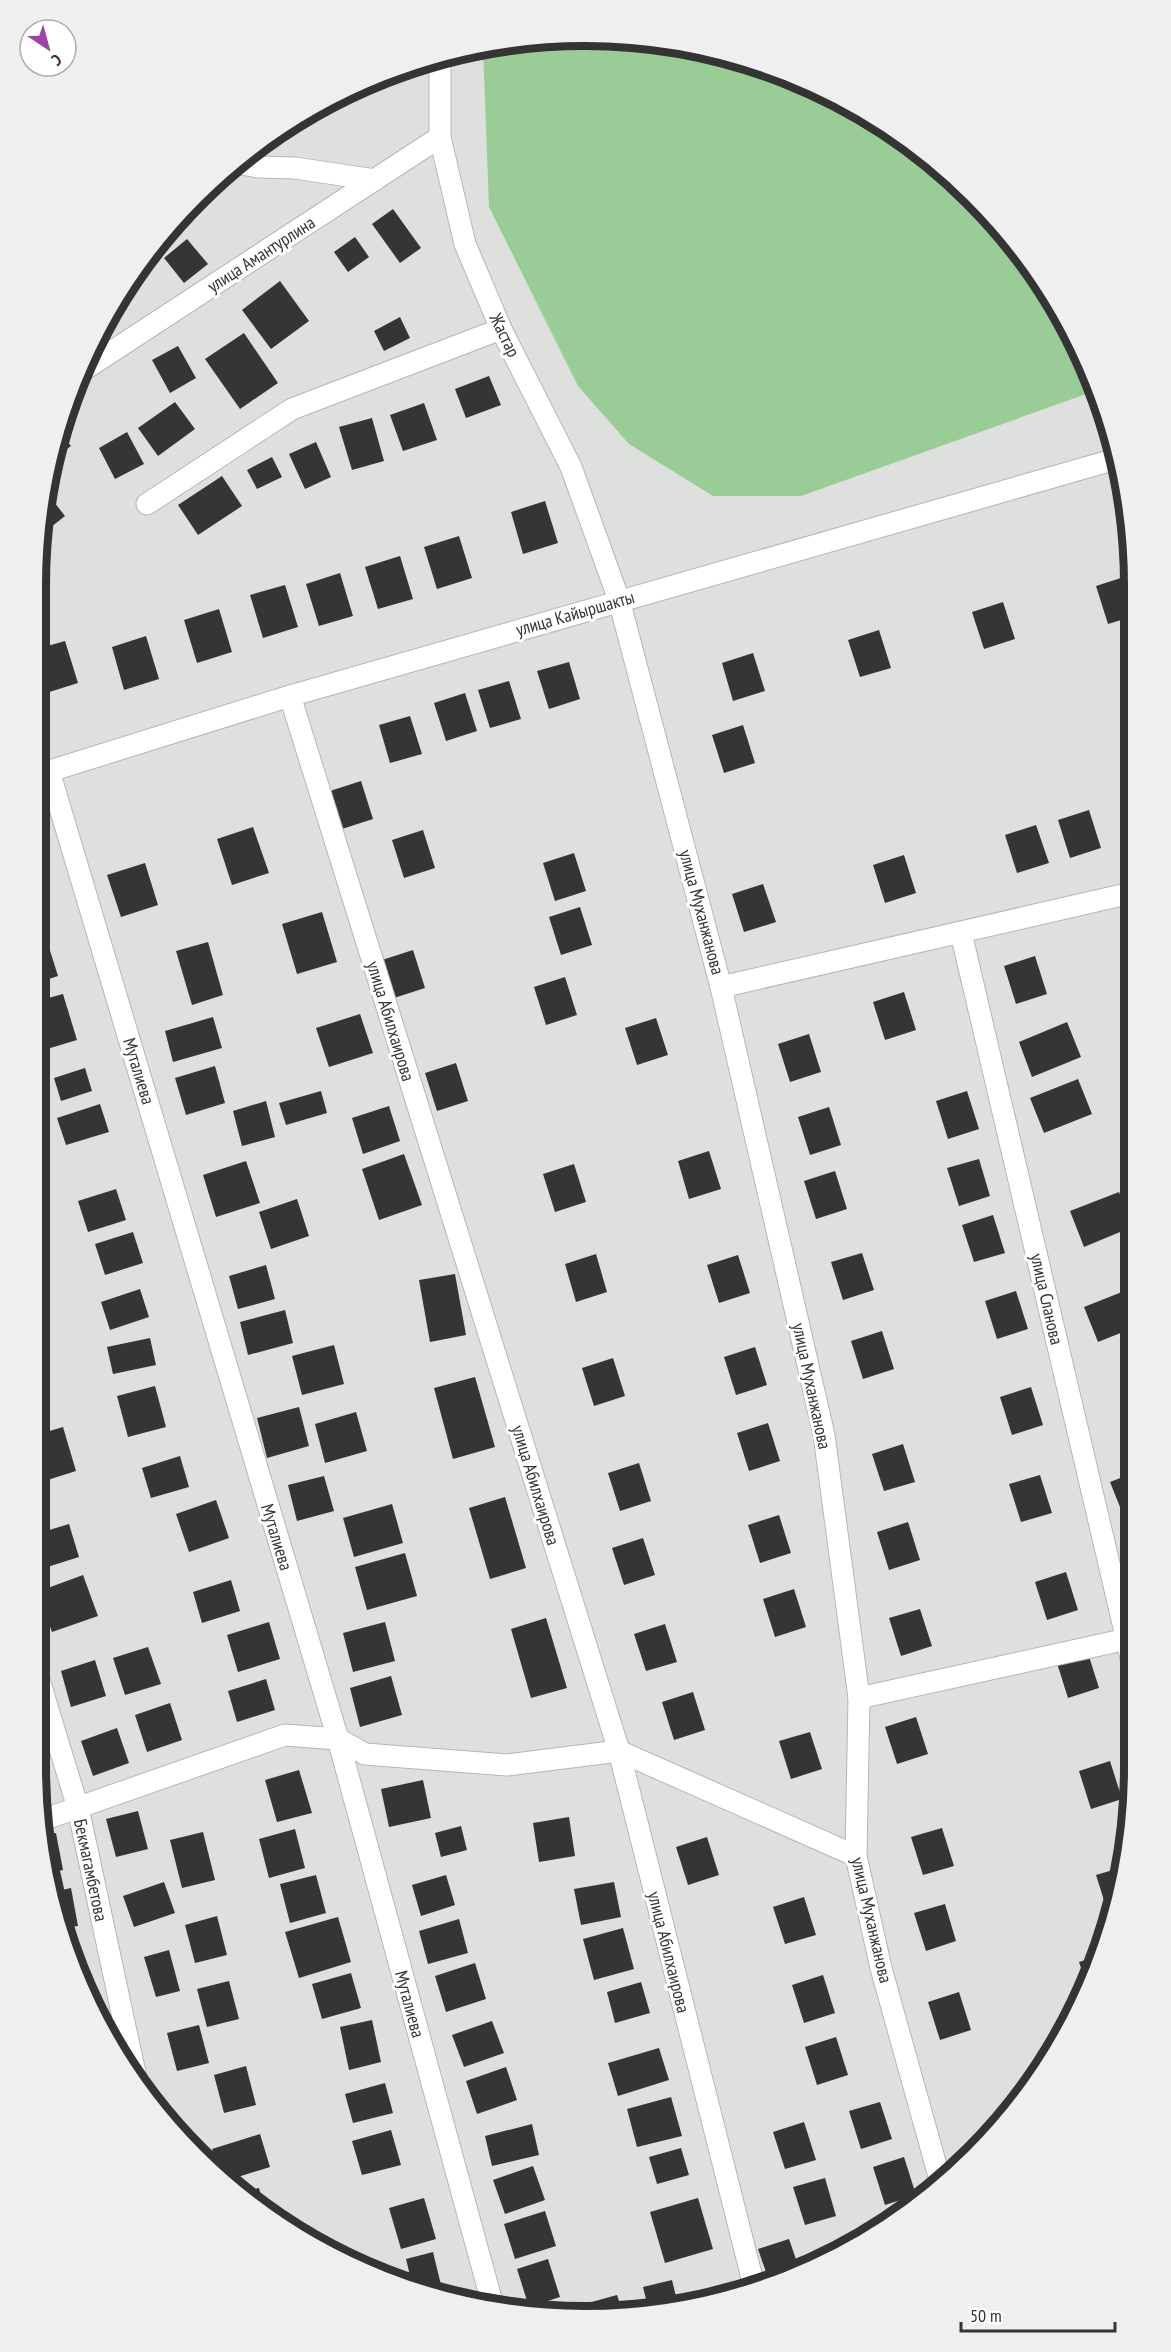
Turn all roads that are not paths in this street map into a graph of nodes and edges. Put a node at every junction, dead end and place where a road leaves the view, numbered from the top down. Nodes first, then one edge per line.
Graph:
1 (441, 67) edge
2 (440, 137) junction
3 (248, 165) edge
4 (375, 180) junction
5 (501, 329) junction
6 (96, 361) edge
7 (1109, 461) edge
8 (147, 504) dead end
9 (619, 600) junction
10 (290, 696) junction
11 (47, 772) edge
12 (47, 786) edge
13 (1124, 895) edge
14 (961, 933) junction
15 (722, 987) junction
16 (1124, 1626) edge
17 (1124, 1640) edge
18 (859, 1698) junction
19 (47, 1706) edge
20 (338, 1739) junction
21 (619, 1751) junction
22 (78, 1808) junction
23 (49, 1818) edge
24 (856, 1856) junction
25 (132, 2057) edge
26 (938, 2174) edge
27 (752, 2279) edge
28 (490, 2297) edge

1 - 2 street, Жастар
2 - 4 street, улица Амантурлина
2 - 5 street, Жастар
3 - 4 street
4 - 6 street, улица Амантурлина
5 - 8 street
5 - 9 street, Жастар
7 - 9 street, улица Кайыршакты
9 - 10 street, улица Кайыршакты
9 - 15 street, улица Муханжанова
10 - 11 street, улица Кайыршакты
10 - 21 street, улица Абилхаирова
12 - 20 street, Муталиева
13 - 14 street
14 - 15 street
14 - 16 street, улица Сланова
15 - 18 street, улица Муханжанова
17 - 18 street
18 - 24 street, улица Муханжанова
19 - 22 street, Бекмагамбетова
20 - 21 street
20 - 22 street
20 - 28 street, Муталиева
21 - 24 street
21 - 27 street, улица Абилхаирова
22 - 23 street
22 - 25 street, Бекмагамбетова
24 - 26 street, улица Муханжанова

